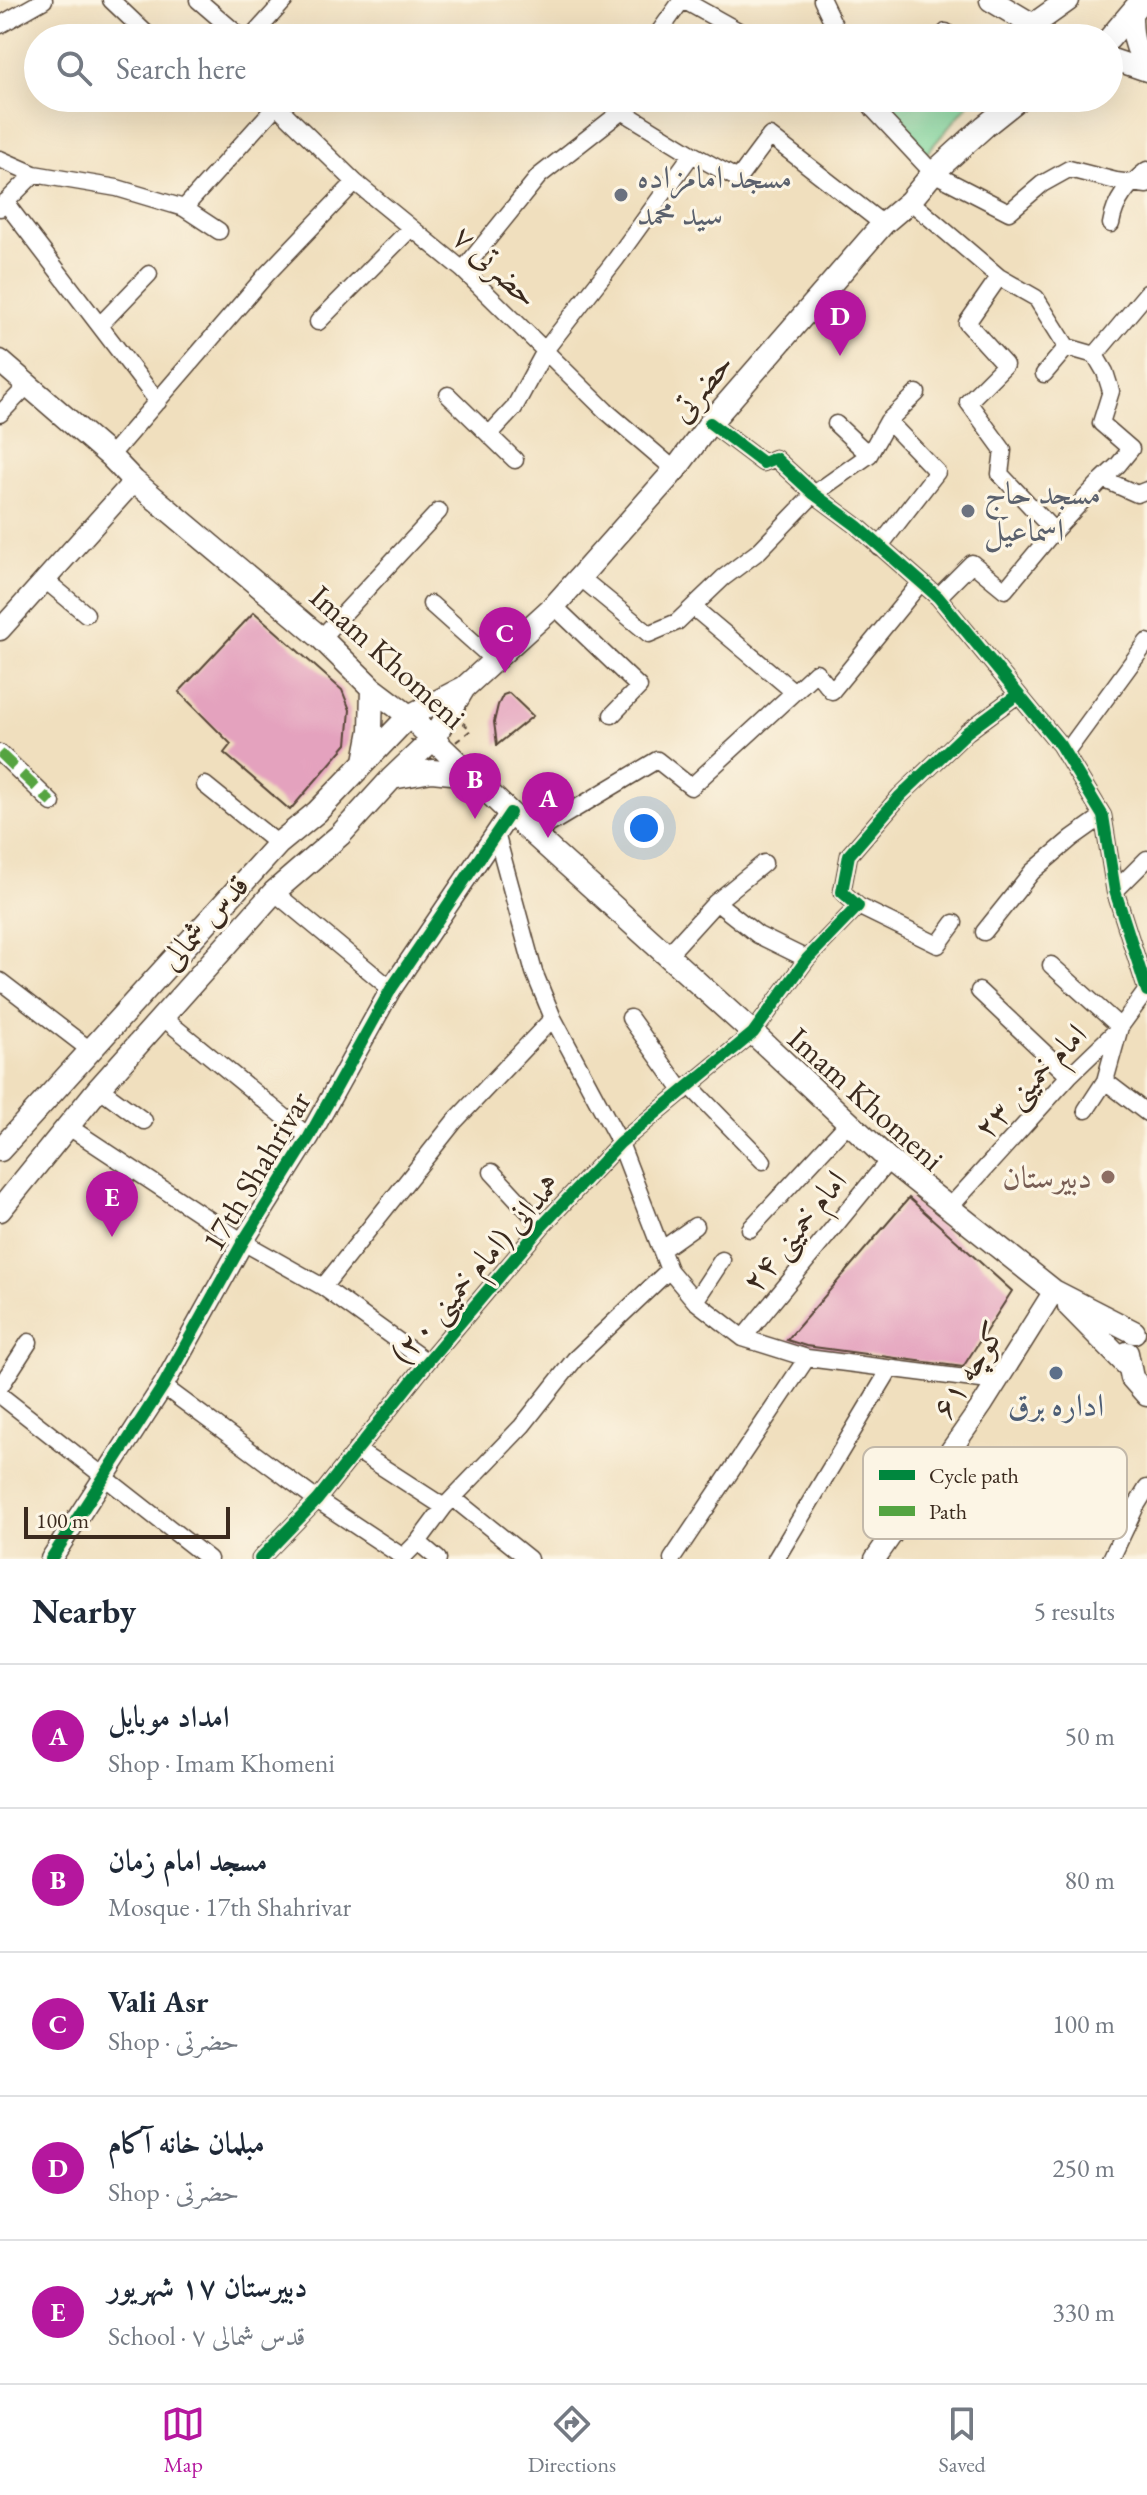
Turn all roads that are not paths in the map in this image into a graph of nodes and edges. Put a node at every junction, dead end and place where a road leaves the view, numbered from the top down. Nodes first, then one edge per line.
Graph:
1 (44, 0) edge
2 (111, 0) edge
3 (198, 0) edge
4 (285, 0) edge
5 (682, 0) edge
6 (822, 0) edge
7 (1068, 0) edge
8 (993, 2) edge
9 (1137, 6) edge
10 (136, 24) edge
11 (226, 24) edge
12 (264, 24) edge
13 (665, 24) edge
14 (726, 24) edge
15 (834, 24) edge
16 (1001, 24) edge
17 (1019, 24) edge
18 (1036, 24) edge
19 (1122, 24) edge
20 (0, 25) edge
21 (1123, 63) edge
22 (1147, 65) edge
23 (1147, 71) edge
24 (264, 112) edge
25 (282, 112) edge
26 (616, 112) edge
27 (634, 112) edge
28 (883, 112) edge
29 (990, 112) edge
30 (1002, 112) edge
31 (985, 126) junction
32 (692, 154) junction
33 (0, 159) edge
34 (1147, 170) edge
35 (933, 173) junction
36 (34, 174) junction
37 (355, 182) junction
38 (1139, 184) edge
39 (910, 201) junction
40 (2, 205) edge
41 (184, 208) junction
42 (883, 224) junction
43 (1111, 224) dead end
44 (411, 228) junction
45 (219, 231) dead end
46 (463, 270) junction
47 (149, 274) dead end
48 (999, 277) junction
49 (1147, 293) edge
50 (318, 322) dead end
51 (100, 325) junction
52 (1067, 347) junction
53 (546, 349) junction
54 (1095, 355) junction
55 (0, 361) edge
56 (1044, 374) dead end
57 (27, 386) junction
58 (917, 393) dead end
59 (448, 395) dead end
60 (158, 402) junction
61 (0, 414) edge
62 (888, 421) junction
63 (710, 423) junction
64 (836, 424) dead end
65 (489, 435) junction
66 (869, 455) junction
67 (110, 456) junction
68 (515, 460) dead end
69 (675, 470) junction
70 (1103, 479) junction
71 (134, 481) junction
72 (1147, 490) edge
73 (814, 494) junction
74 (439, 511) dead end
75 (1054, 531) junction
76 (879, 547) junction
77 (581, 578) junction
78 (45, 580) junction
79 (921, 582) junction
80 (938, 597) junction
81 (431, 604) dead end
82 (554, 606) junction
83 (693, 607) junction
84 (86, 614) dead end
85 (0, 630) edge
86 (321, 638) junction
87 (1147, 642) edge
88 (495, 661) junction
89 (465, 687) junction
90 (372, 688) junction
91 (793, 691) junction
92 (1017, 695) junction
93 (612, 715) dead end
94 (409, 716) junction
95 (433, 739) junction
96 (0, 753) edge
97 (1065, 754) junction
98 (365, 761) junction
99 (473, 775) junction
100 (392, 778) junction
101 (205, 785) dead end
102 (52, 803) dead end
103 (510, 813) junction
104 (1103, 816) junction
105 (496, 833) junction
106 (533, 834) junction
107 (278, 844) junction
108 (1147, 859) edge
109 (764, 863) dead end
110 (1115, 891) junction
111 (274, 892) junction
112 (716, 902) junction
113 (858, 906) junction
114 (954, 923) dead end
115 (984, 932) dead end
116 (667, 956) junction
117 (807, 959) junction
118 (1051, 965) dead end
119 (0, 981) edge
120 (391, 989) junction
121 (979, 991) dead end
122 (1147, 991) edge
123 (161, 1016) junction
124 (553, 1018) junction
125 (630, 1018) dead end
126 (1120, 1027) junction
127 (753, 1033) junction
128 (90, 1050) junction
129 (1069, 1076) junction
130 (1105, 1081) junction
131 (99, 1088) junction
132 (687, 1089) junction
133 (1086, 1110) dead end
134 (1147, 1113) edge
135 (144, 1121) dead end
136 (849, 1122) junction
137 (69, 1127) junction
138 (309, 1137) junction
139 (620, 1143) junction
140 (2, 1145) edge
141 (889, 1160) junction
142 (763, 1161) dead end
143 (492, 1172) dead end
144 (950, 1207) junction
145 (0, 1210) edge
146 (542, 1226) junction
147 (695, 1226) dead end
148 (750, 1229) dead end
149 (243, 1242) junction
150 (661, 1250) junction
151 (722, 1260) dead end
152 (669, 1270) junction
153 (323, 1287) junction
154 (1054, 1291) junction
155 (695, 1301) junction
156 (1141, 1328) edge
157 (743, 1338) junction
158 (29, 1342) dead end
159 (807, 1358) junction
160 (427, 1362) junction
161 (1128, 1366) junction
162 (890, 1369) junction
163 (997, 1382) junction
164 (163, 1386) junction
165 (0, 1387) edge
166 (0, 1395) edge
167 (1147, 1395) edge
168 (952, 1447) edge
169 (356, 1450) junction
170 (105, 1477) junction
171 (1147, 1488) edge
172 (317, 1500) junction
173 (448, 1503) junction
174 (1127, 1525) edge
175 (889, 1539) edge
176 (1120, 1539) edge
177 (418, 1542) junction
178 (402, 1558) edge
179 (51, 1559) edge
180 (209, 1559) edge
181 (260, 1559) edge
182 (438, 1559) edge
183 (529, 1559) edge
184 (672, 1559) edge
185 (776, 1559) edge
186 (875, 1559) edge
187 (1111, 1559) edge

1 - 20 street
2 - 10 street
3 - 11 street
4 - 12 street
5 - 13 street
5 - 14 street
6 - 15 street
7 - 18 main road
8 - 16 main road
8 - 17 main road
9 - 19 main road
9 - 22 street
21 - 23 street
24 - 41 street
25 - 37 street, حضرتی ۷
26 - 46 street
27 - 32 street
28 - 35 street
29 - 31 main road
30 - 31 main road, حضرتی
31 - 35 main road, حضرتی
32 - 42 street
32 - 53 street
33 - 36 street
34 - 38 street
35 - 38 street
35 - 39 main road, حضرتی
36 - 40 street
36 - 41 street
37 - 44 street, حضرتی ۷
37 - 60 street
38 - 43 street
39 - 42 main road, حضرتی
39 - 48 street
40 - 51 street
41 - 45 street
42 - 63 main road, حضرتی
44 - 46 street, حضرتی ۷
44 - 50 street
46 - 53 street, حضرتی ۷
47 - 51 street
48 - 52 street
48 - 75 street
49 - 54 street
51 - 60 street
52 - 54 street
52 - 56 street
53 - 65 street
53 - 69 street, حضرتی ۷
54 - 70 street
55 - 57 main road, Imam Khomeni
57 - 61 street
57 - 67 main road, Imam Khomeni
58 - 62 street
59 - 65 street
60 - 67 street
62 - 66 street
62 - 76 street
63 - 69 main road, حضرتی
63 - 73 street
64 - 66 street
65 - 68 street
66 - 73 street
67 - 71 main road, Imam Khomeni
69 - 77 main road, حضرتی
70 - 72 street
70 - 75 street
71 - 78 street
71 - 86 main road, Imam Khomeni
73 - 76 street
73 - 83 street
74 - 86 street
75 - 80 street
76 - 79 street
77 - 82 main road, حضرتی
77 - 83 street
78 - 84 street
78 - 85 street
79 - 80 street
79 - 91 street
80 - 92 street
81 - 88 street
82 - 88 main road, حضرتی
82 - 93 street
83 - 91 street
86 - 90 main road, Imam Khomeni
87 - 97 street
88 - 89 main road, حضرتی
89 - 94 main road, قدس شمالی
89 - 95 main road, قدس شمالی
90 - 94 main road, Imam Khomeni
90 - 98 main road
91 - 106 street
92 - 97 street
92 - 113 street
94 - 95 main road, Imam Khomeni
94 - 98 main road, قدس شمالی
95 - 99 main road, Imam Khomeni
95 - 100 main road, قدس شمالی
96 - 102 street
97 - 104 street
98 - 107 main road, قدس شمالی
99 - 100 main road
99 - 103 main road, Imam Khomeni
100 - 111 main road, قدس شمالی
101 - 107 street
103 - 105 street, 17th Shahrivar
103 - 106 main road, Imam Khomeni
104 - 110 street
104 - 115 street
105 - 120 street, 17th Shahrivar
105 - 124 street
106 - 116 main road, Imam Khomeni
107 - 128 main road, قدس شمالی
108 - 110 street
109 - 112 street
110 - 122 street
111 - 120 street
111 - 123 main road, قدس شمالی
112 - 116 street
112 - 117 street
113 - 114 street
113 - 117 street, همدانی (امام خمینی ۲۰)
116 - 127 main road, Imam Khomeni
117 - 127 street, همدانی (امام خمینی ۲۰)
118 - 126 street
119 - 128 street
120 - 138 street, 17th Shahrivar
121 - 129 street
122 - 126 street, امام خمینی ۲۳
123 - 131 main road, قدس شمالی
123 - 138 street
124 - 139 street
124 - 153 street
125 - 132 street
126 - 129 street, امام خمینی ۲۳
126 - 130 street
127 - 132 street, همدانی (امام خمینی ۲۰)
127 - 136 main road, Imam Khomeni
128 - 140 main road, قدس شمالی
129 - 144 street, امام خمینی ۲۳
130 - 133 street
130 - 134 street
131 - 135 street
131 - 137 main road, قدس شمالی
132 - 139 street, همدانی (امام خمینی ۲۰)
132 - 142 street
136 - 141 main road, Imam Khomeni
136 - 148 street
137 - 145 main road, قدس شمالی
137 - 149 street
138 - 149 street, 17th Shahrivar
139 - 146 street, همدانی (امام خمینی ۲۰)
139 - 150 street
141 - 144 main road, Imam Khomeni
141 - 157 street, امام خمینی ۲۴
143 - 146 street
144 - 154 main road, Imam Khomeni
146 - 160 street, همدانی (امام خمینی ۲۰)
147 - 150 street
149 - 153 street
149 - 164 street, 17th Shahrivar
150 - 152 street
151 - 155 street
152 - 155 street
152 - 173 street
153 - 160 street
154 - 156 main road, Imam Khomeni
154 - 161 main road, Imam Khomeni
154 - 163 street, کوچه ۶۱
155 - 157 street
156 - 161 main road
157 - 159 street
158 - 165 street
159 - 162 street
159 - 184 street
160 - 169 street, همدانی (امام خمینی ۲۰)
161 - 167 main road, Imam Khomeni
162 - 163 street
162 - 185 street
163 - 168 street, کوچه ۶۱
164 - 170 street, 17th Shahrivar
164 - 172 street
166 - 170 street
169 - 172 street, همدانی (امام خمینی ۲۰)
169 - 173 street
170 - 179 street, 17th Shahrivar
170 - 180 street
171 - 174 street
172 - 178 street
172 - 181 street, همدانی (امام خمینی ۲۰)
173 - 177 street
173 - 183 street
175 - 186 street, کوچه ۶۱
176 - 187 street
177 - 178 street
177 - 182 street

